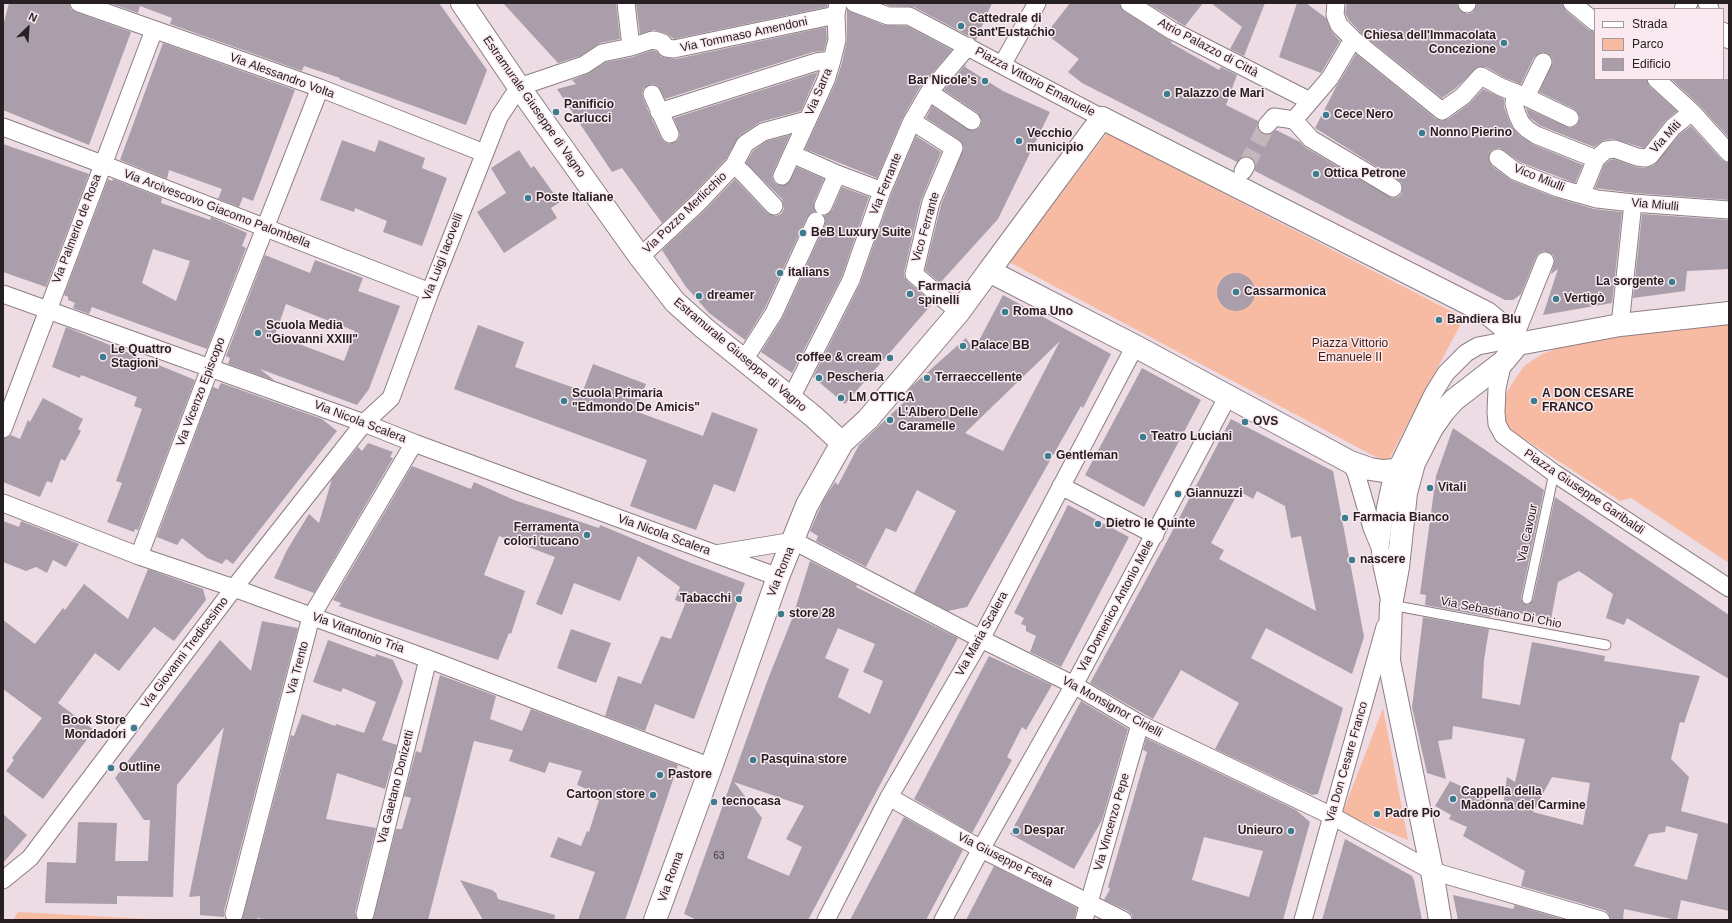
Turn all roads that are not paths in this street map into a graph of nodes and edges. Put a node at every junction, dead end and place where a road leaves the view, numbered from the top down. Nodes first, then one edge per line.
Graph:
1 (79, 3) edge
2 (626, 3) edge
3 (854, 3) edge
4 (1037, 3) edge
5 (1129, 3) edge
6 (1336, 3) edge
7 (1572, 3) edge
8 (464, 4) edge
9 (837, 9) edge
10 (1594, 21) edge
11 (154, 30) junction
12 (1353, 40) junction
13 (968, 46) junction
14 (631, 47) junction
15 (832, 60) junction
16 (1543, 62) dead end
17 (1002, 65) junction
18 (1657, 80) edge
19 (519, 87) junction
20 (320, 88) junction
21 (929, 92) junction
22 (652, 94) dead end
23 (1520, 94) junction
24 (1310, 101) junction
25 (659, 112) junction
26 (1692, 112) junction
27 (1102, 118) junction
28 (1570, 118) dead end
29 (807, 120) junction
30 (1294, 120) junction
31 (912, 121) junction
32 (972, 121) dead end
33 (1267, 125) tunnel mouth
34 (3, 128) edge
35 (670, 134) dead end
36 (484, 153) junction
37 (1729, 153) edge
38 (792, 154) junction
39 (1498, 158) dead end
40 (1596, 159) junction
41 (102, 164) junction
42 (734, 165) junction
43 (837, 174) junction
44 (782, 176) dead end
45 (1393, 188) dead end
46 (882, 191) junction
47 (1582, 193) junction
48 (1633, 203) junction
49 (774, 206) dead end
50 (1729, 210) edge
51 (265, 228) junction
52 (640, 257) junction
53 (1545, 261) dead end
54 (989, 271) junction
55 (430, 292) junction
56 (3, 294) edge
57 (47, 310) junction
58 (959, 312) junction
59 (1729, 312) edge
60 (1620, 325) junction
61 (1517, 340) junction
62 (1135, 346) junction
63 (744, 360) junction
64 (1503, 362) junction
65 (210, 368) junction
66 (1228, 396) junction
67 (791, 398) junction
68 (364, 422) junction
69 (3, 428) edge
70 (414, 443) junction
71 (842, 443) junction
72 (1350, 462) junction
73 (1405, 467) junction
74 (1554, 473) junction
75 (1061, 486) junction
76 (3, 503) edge
77 (1154, 535) junction
78 (794, 541) junction
79 (1380, 547) junction
80 (716, 554) junction
81 (139, 556) junction
82 (778, 578) junction
83 (234, 588) junction
84 (1729, 588) edge
85 (1527, 599) dead end
86 (1391, 605) junction
87 (311, 617) junction
88 (981, 639) junction
89 (1606, 645) dead end
90 (428, 659) junction
91 (1074, 685) junction
92 (1140, 724) junction
93 (712, 767) junction
94 (889, 797) junction
95 (1332, 816) junction
96 (981, 849) junction
97 (1432, 871) junction
98 (3, 880) edge
99 (1088, 903) junction
100 (234, 914) dead end
101 (365, 914) dead end
102 (661, 918) edge
103 (826, 920) edge
104 (943, 920) edge
105 (1084, 920) edge
106 (1123, 920) edge
107 (1303, 920) edge
108 (1440, 920) edge
109 (1601, 920) edge

1 - 11 street, Via Alessandro Volta
2 - 14 street
3 - 13 street, Piazza Vittorio Emanuele
4 - 17 street
5 - 24 street, Atrio Palazzo di Città
6 - 12 street
7 - 10 street
8 - 19 street, Estramurale Giuseppe di Vagno
9 - 14 street, Via Tommaso Amendoni
9 - 15 street, Via Sarra
11 - 20 street, Via Alessandro Volta
11 - 41 street, Via Palmerio de Rosa
12 - 23 street
12 - 24 street
13 - 17 street, Piazza Vittorio Emanuele
13 - 21 street, Via Ferrante
14 - 19 street, Via Tommaso Amendoni
15 - 25 street
15 - 29 street, Via Sarra
16 - 23 street
17 - 27 street, Piazza Vittorio Emanuele
18 - 26 street
19 - 36 street, Via Luigi Iacovelli
19 - 52 street, Estramurale Giuseppe di Vagno
20 - 36 street, Via Alessandro Volta
20 - 51 street, Via Vicenzo Episcopo
21 - 31 street, Via Ferrante
21 - 32 street
22 - 25 street
23 - 28 street
23 - 40 street
24 - 30 street
25 - 35 street
26 - 37 street
26 - 40 street, Via Miti
27 - 54 street, Via Roma
27 - 61 street
29 - 38 street, Via Sarra
29 - 42 street, Via Pozzo Merlicchio
30 - 33 street
30 - 45 street
31 - 46 street, Via Ferrante
31 - 58 street, Vico Ferrante
34 - 41 street, Via Arcivescovo Giacomo Palombella
36 - 55 street, Via Luigi Iacovelli
38 - 43 street
38 - 44 street, Via Sarra
39 - 47 street, Vico Miulli
40 - 47 street
41 - 51 street, Via Arcivescovo Giacomo Palombella
41 - 57 street, Via Palmerio de Rosa
42 - 49 street
42 - 52 street, Via Pozzo Merlicchio
43 - 46 street
43 - 63 street
46 - 67 street, Via Ferrante
47 - 48 street, Via Miulli
48 - 50 street, Via Miulli
48 - 60 street
51 - 55 street, Via Arcivescovo Giacomo Palombella
51 - 65 street, Via Vicenzo Episcopo
52 - 63 street, Estramurale Giuseppe di Vagno
53 - 61 street
54 - 58 street, Via Roma
54 - 62 street
55 - 68 street, Via Luigi Iacovelli
56 - 57 street, Via Nicola Scalera
57 - 65 street, Via Nicola Scalera
57 - 69 street, Via Palmerio de Rosa
58 - 71 street, Via Roma
59 - 60 street
60 - 61 street
61 - 64 street
61 - 73 street
62 - 66 street
62 - 75 street, Via Maria Scalera
63 - 67 street, Estramurale Giuseppe di Vagno
64 - 73 street
64 - 74 street, Piazza Giuseppe Garibaldi
65 - 68 street, Via Nicola Scalera
65 - 81 street, Via Vicenzo Episcopo
66 - 72 street
66 - 77 street, Via Domenico Antonio Mele
67 - 71 street, Estramurale Giuseppe di Vagno
68 - 70 street, Via Nicola Scalera
68 - 83 street, Via Giovanni Tredicesimo
70 - 80 street, Via Nicola Scalera
70 - 87 street, Via Trento
71 - 78 street, Via Roma
72 - 73 street
72 - 79 street
73 - 79 street
73 - 86 street
74 - 84 street, Piazza Giuseppe Garibaldi
74 - 85 lane, Via Cavour
75 - 77 street
75 - 88 street, Via Maria Scalera
76 - 81 street, Via Vitantonio Tria
77 - 91 street, Via Domenico Antonio Mele
78 - 80 street, Via Nicola Scalera
78 - 82 street, Via Roma
78 - 88 street, Via Monsignor Cirielli
79 - 86 street
80 - 82 street, Via Nicola Scalera
81 - 83 street, Via Vitantonio Tria
82 - 93 street, Via Roma
83 - 87 street, Via Vitantonio Tria
83 - 98 street, Via Giovanni Tredicesimo
86 - 89 lane, Via Sebastiano Di Chio
86 - 95 street, Via Don Cesare Franco
86 - 97 street
87 - 90 street, Via Vitantonio Tria
87 - 100 street, Via Trento
88 - 91 street, Via Monsignor Cirielli
88 - 94 street, Via Maria Scalera
90 - 93 street, Via Vitantonio Tria
90 - 101 street, Via Gaetano Donizetti
91 - 92 street, Via Monsignor Cirielli
91 - 96 street, Via Domenico Antonio Mele
92 - 95 street, Via Monsignor Cirielli
92 - 99 street, Via Vincenzo Pepe
93 - 102 street, Via Roma
94 - 96 street, Via Giuseppe Festa
94 - 103 street, Via Maria Scalera
95 - 97 street, Via Monsignor Cirielli
95 - 107 street, Via Don Cesare Franco
96 - 99 street, Via Giuseppe Festa
96 - 104 street, Via Domenico Antonio Mele
97 - 108 street
97 - 109 street, Via Monsignor Cirielli
99 - 105 street, Via Vincenzo Pepe
99 - 106 street, Via Giuseppe Festa

